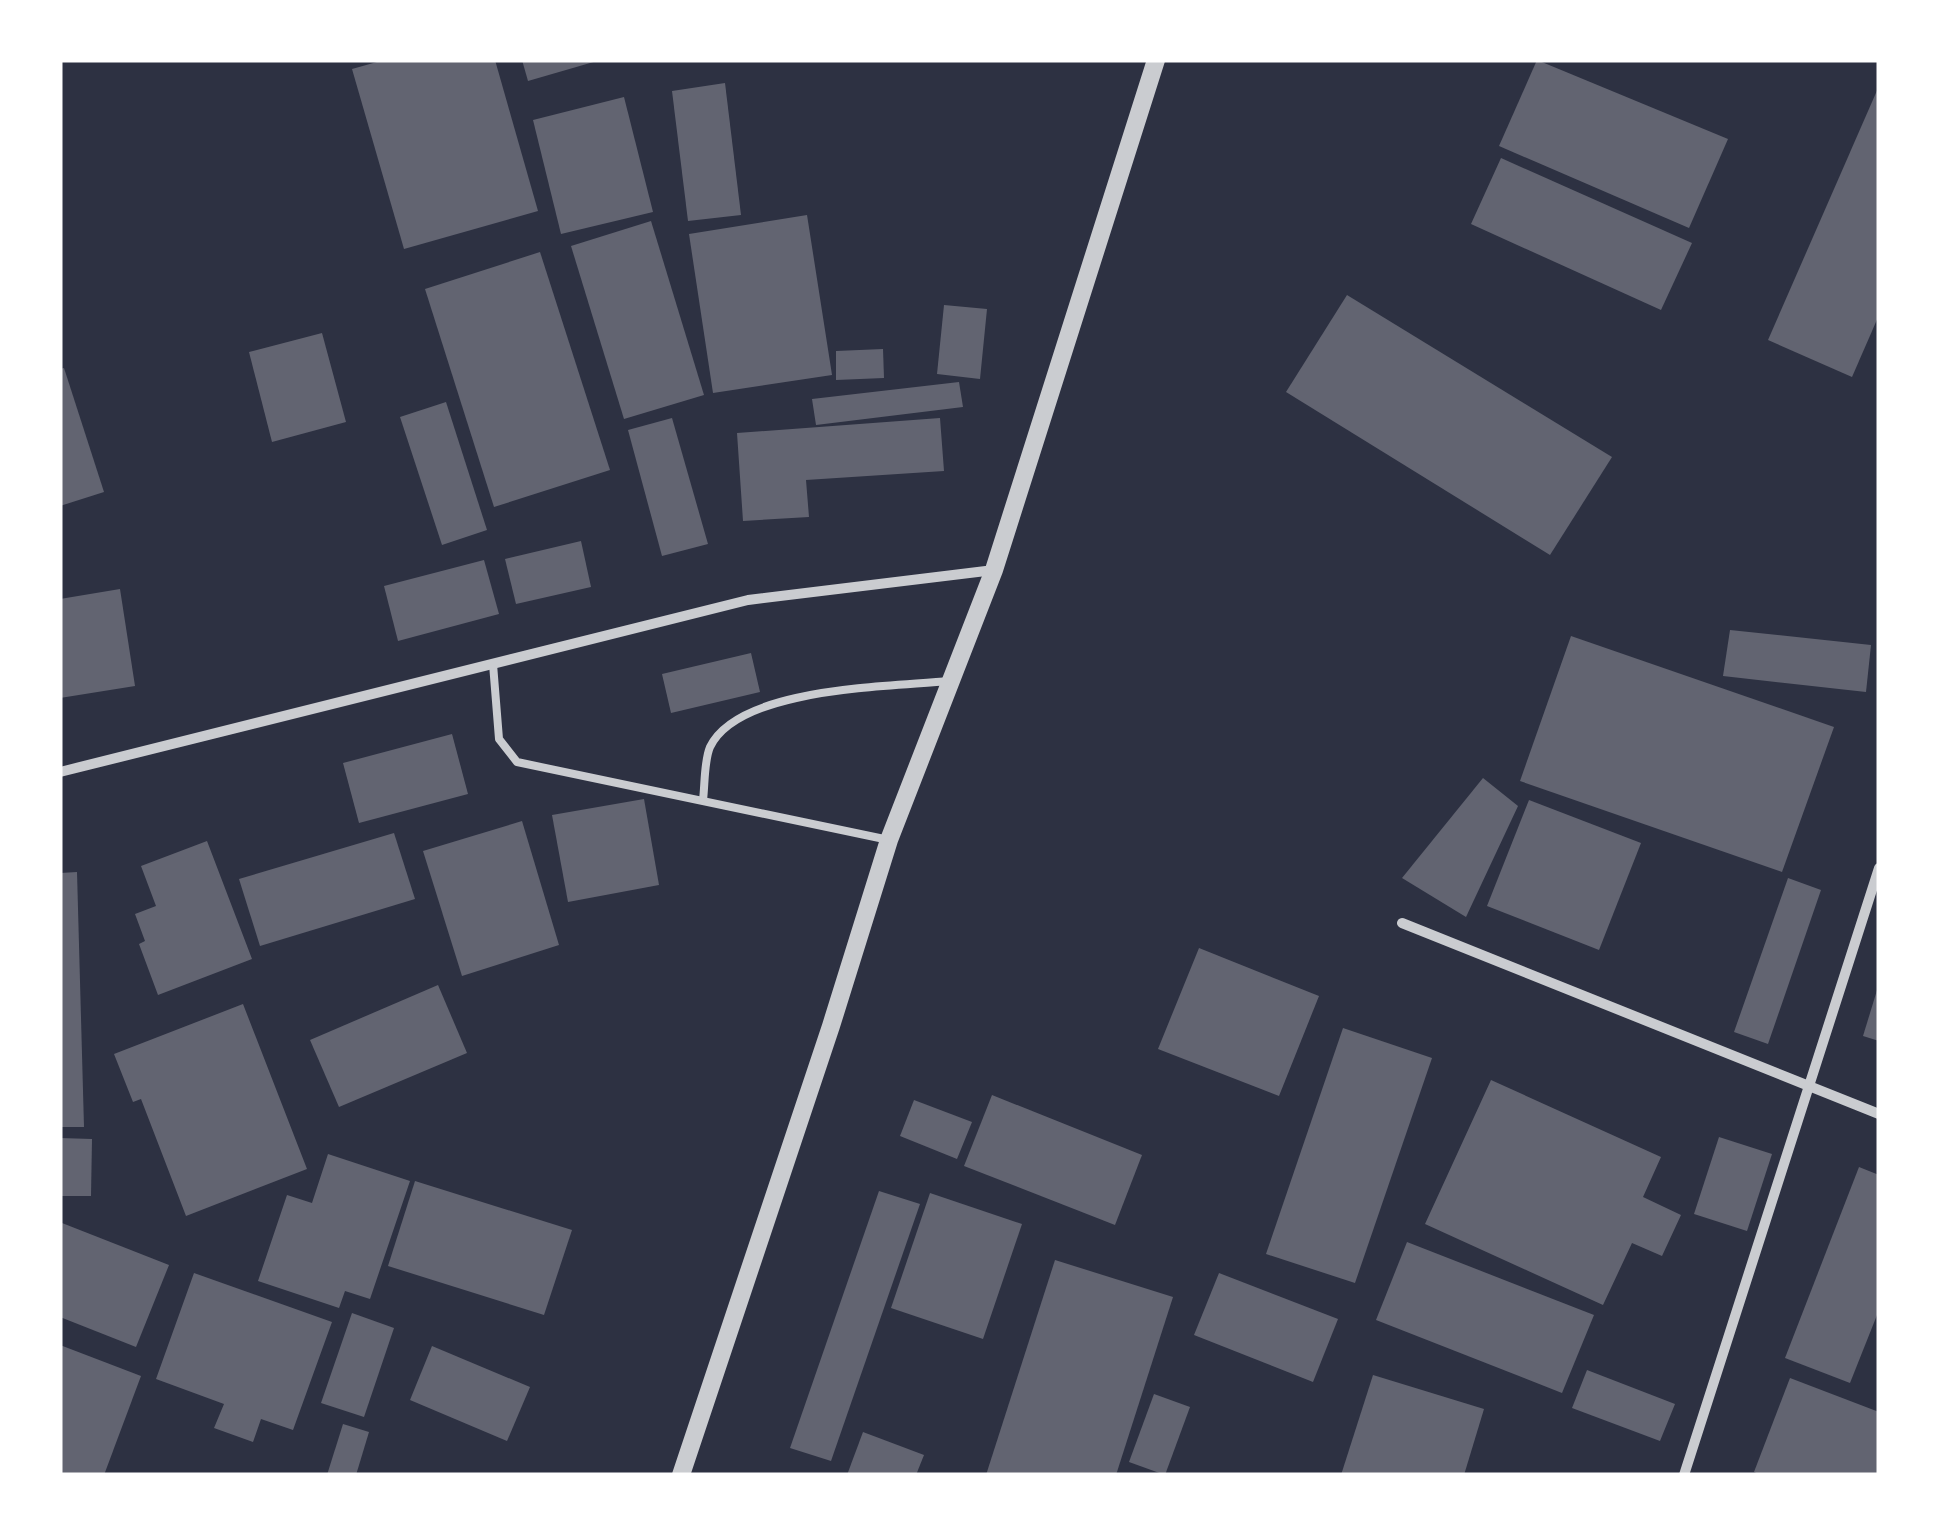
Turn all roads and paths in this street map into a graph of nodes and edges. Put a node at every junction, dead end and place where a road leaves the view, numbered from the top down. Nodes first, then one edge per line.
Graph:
1 (1156, 60) edge
2 (994, 570) junction
3 (493, 664) junction
4 (950, 680) junction
5 (60, 772) edge
6 (703, 800) junction
7 (889, 840) junction
8 (1879, 868) edge
9 (1402, 922) dead end
10 (1809, 1084) junction
11 (1879, 1114) edge
12 (682, 1475) edge
13 (1684, 1475) edge

1 - 2 street
2 - 3 street
2 - 4 street
3 - 5 street
3 - 6 lane
4 - 6 lane
4 - 7 street
6 - 7 lane
7 - 12 street
8 - 10 street
9 - 10 street
10 - 11 street
10 - 13 street

